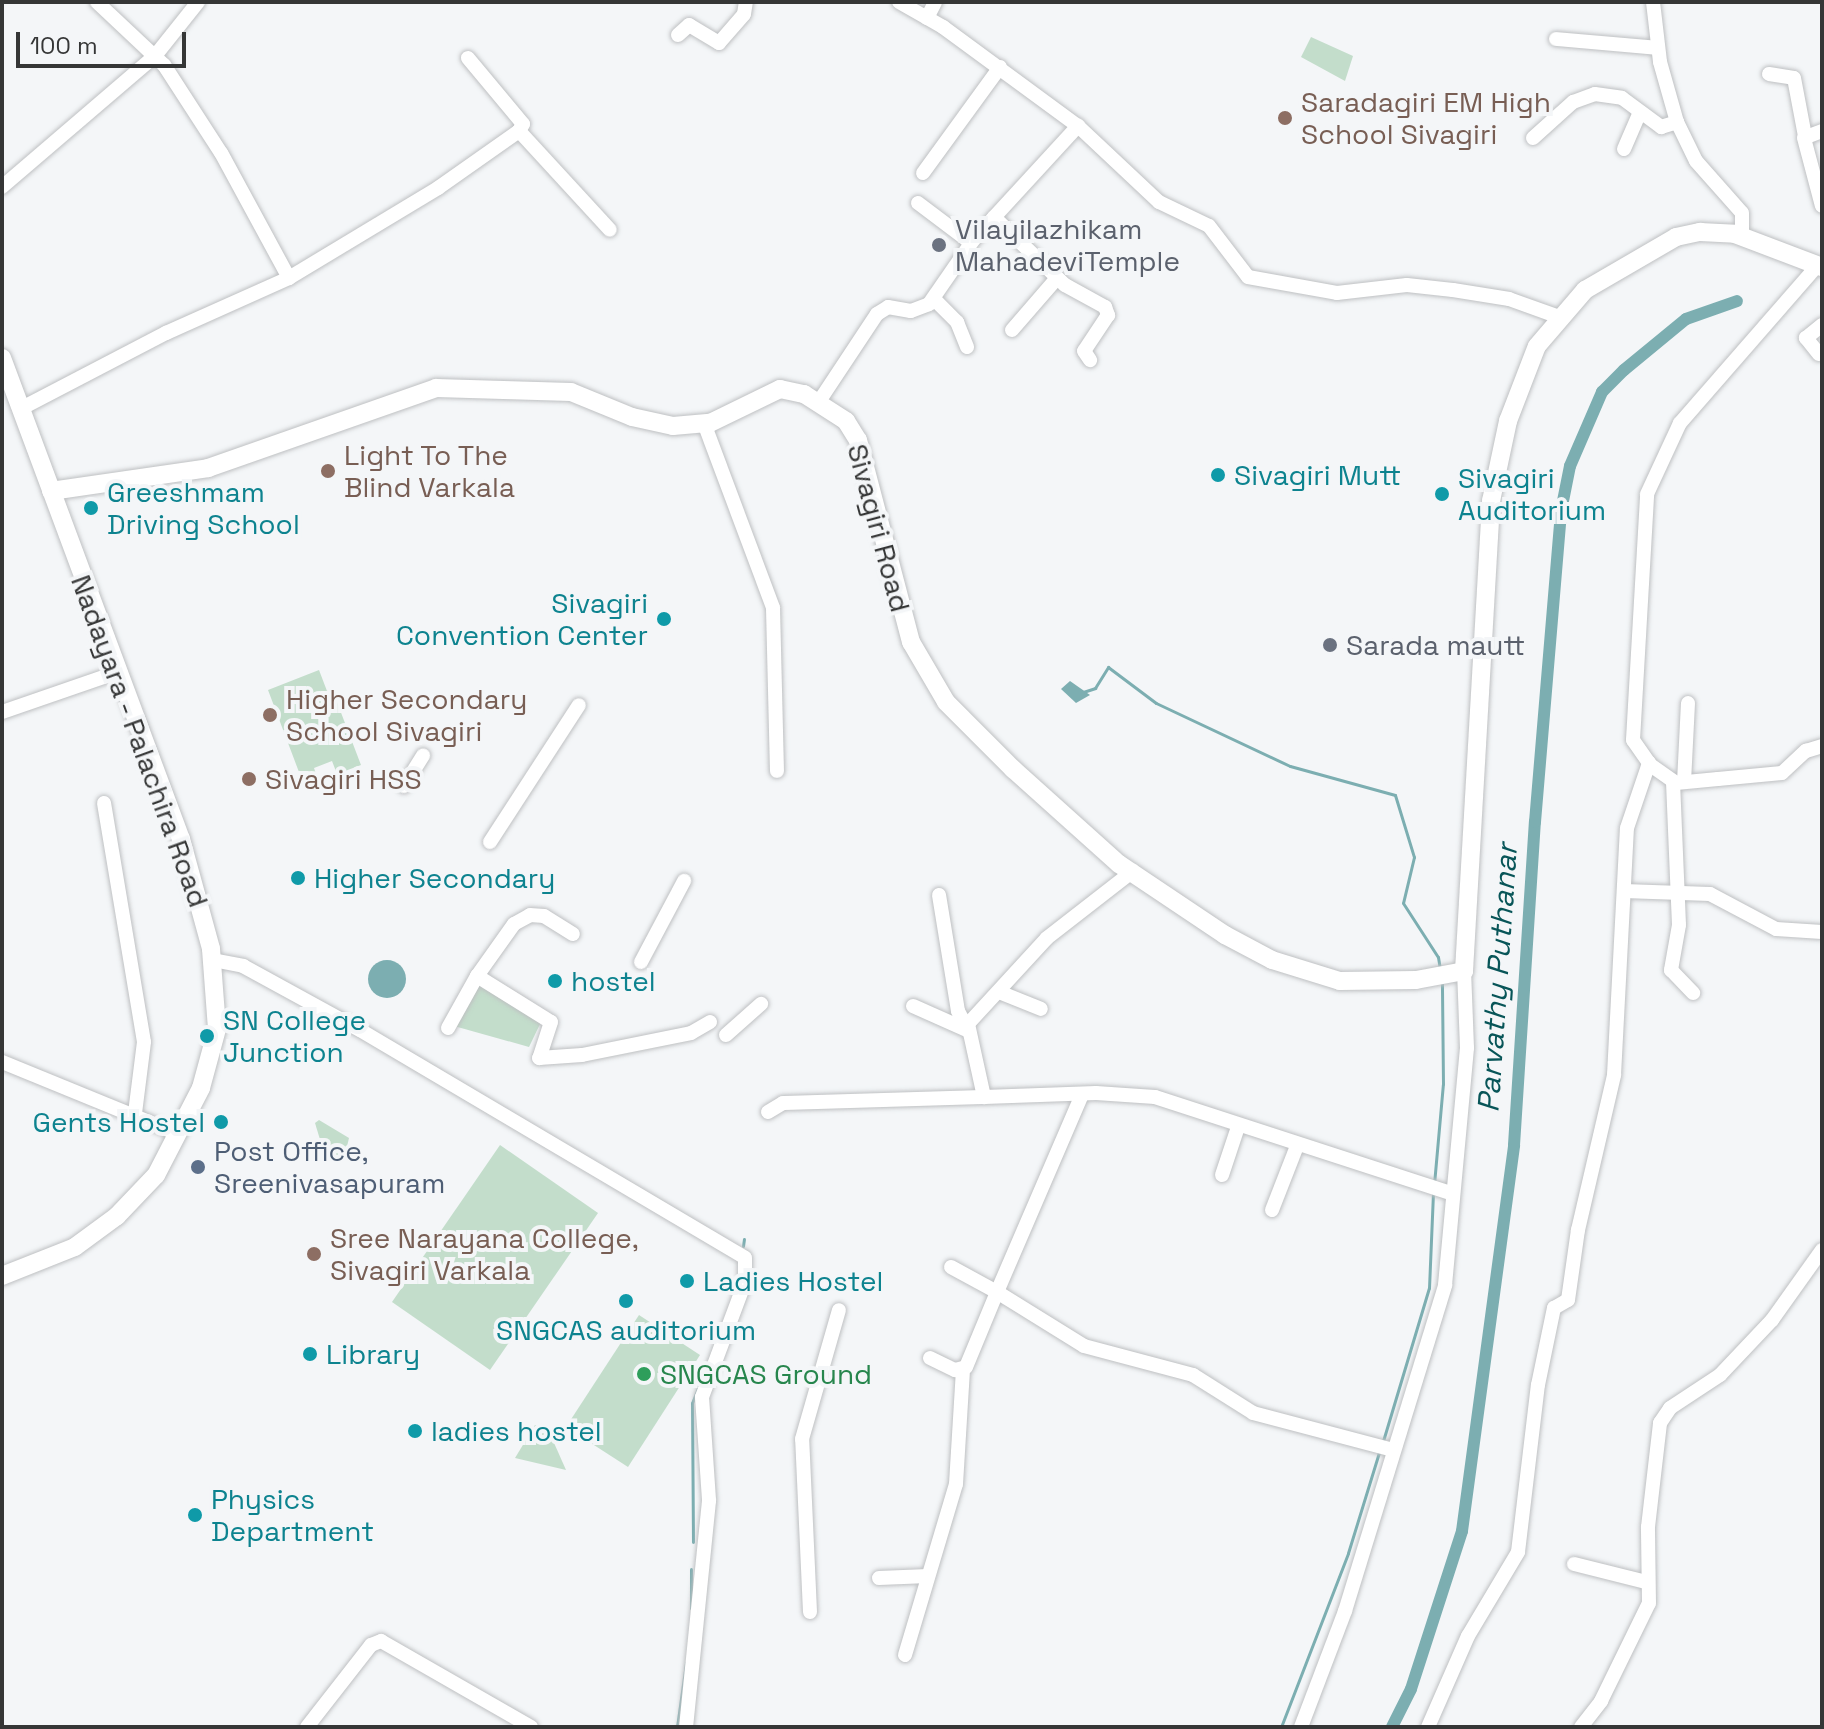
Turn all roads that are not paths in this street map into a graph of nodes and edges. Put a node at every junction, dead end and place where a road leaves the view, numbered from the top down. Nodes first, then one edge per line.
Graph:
1 (97, 2) edge
2 (198, 2) edge
3 (746, 2) edge
4 (899, 2) edge
5 (935, 2) edge
6 (1653, 2) edge
7 (927, 18) junction
8 (678, 35) dead end
9 (1556, 39) dead end
10 (1658, 48) junction
11 (155, 56) junction
12 (468, 58) dead end
13 (1000, 67) junction
14 (1769, 74) dead end
15 (1640, 112) junction
16 (1677, 122) junction
17 (1078, 126) junction
18 (519, 131) junction
19 (1822, 131) edge
20 (1805, 136) junction
21 (1533, 138) dead end
22 (1624, 149) dead end
23 (923, 173) dead end
24 (2, 187) edge
25 (918, 203) dead end
26 (1822, 206) edge
27 (994, 217) junction
28 (610, 230) dead end
29 (1742, 236) junction
30 (971, 243) junction
31 (1819, 267) edge
32 (289, 278) junction
33 (1057, 278) junction
34 (934, 299) junction
35 (1559, 317) junction
36 (1822, 325) edge
37 (1012, 330) dead end
38 (967, 347) dead end
39 (1819, 354) dead end
40 (2, 358) edge
41 (1090, 360) dead end
42 (820, 400) junction
43 (20, 409) junction
44 (704, 423) junction
45 (51, 491) junction
46 (118, 672) junction
47 (1688, 703) dead end
48 (579, 705) dead end
49 (2, 712) edge
50 (1822, 746) edge
51 (423, 756) dead end
52 (1649, 764) junction
53 (777, 771) dead end
54 (1679, 782) junction
55 (404, 786) dead end
56 (104, 803) dead end
57 (490, 842) dead end
58 (1133, 871) junction
59 (684, 881) dead end
60 (1624, 891) junction
61 (939, 895) dead end
62 (1678, 895) junction
63 (1822, 932) edge
64 (573, 934) dead end
65 (213, 960) junction
66 (641, 962) dead end
67 (1464, 971) junction
68 (477, 976) junction
69 (999, 992) junction
70 (1693, 993) dead end
71 (761, 1004) dead end
72 (913, 1006) dead end
73 (1041, 1009) dead end
74 (710, 1022) dead end
75 (448, 1028) dead end
76 (967, 1029) junction
77 (726, 1035) dead end
78 (2, 1062) edge
79 (984, 1097) junction
80 (1081, 1097) dead end
81 (768, 1112) dead end
82 (135, 1113) junction
83 (1238, 1127) junction
84 (176, 1133) junction
85 (1297, 1146) junction
86 (1222, 1175) dead end
87 (1453, 1194) junction
88 (1272, 1210) dead end
89 (1822, 1250) edge
90 (951, 1267) dead end
91 (2, 1276) edge
92 (997, 1292) junction
93 (839, 1310) dead end
94 (930, 1358) dead end
95 (963, 1370) junction
96 (1393, 1450) junction
97 (1574, 1564) dead end
98 (928, 1576) junction
99 (879, 1578) dead end
100 (1646, 1582) junction
101 (810, 1612) dead end
102 (905, 1655) dead end
103 (307, 1727) edge
104 (531, 1727) edge
105 (686, 1727) edge
106 (1301, 1727) edge
107 (1428, 1727) edge
108 (1581, 1727) edge

1 - 11 street
2 - 11 street
3 - 8 street
4 - 7 street
5 - 7 street
6 - 10 street
7 - 13 street
9 - 10 street
10 - 16 street
11 - 24 street
11 - 32 street
12 - 18 street
13 - 17 street
13 - 23 street
14 - 20 street
15 - 16 street
15 - 21 street
15 - 22 street
16 - 29 street
17 - 27 street
17 - 35 street
18 - 28 street
18 - 32 street
19 - 20 street
20 - 26 street
25 - 30 street
27 - 30 street
27 - 33 street
29 - 31 main road
29 - 35 main road
30 - 34 street
31 - 52 street
32 - 43 street
33 - 37 street
33 - 41 street
34 - 38 street
34 - 42 street
35 - 67 main road
36 - 39 street
40 - 43 main road, Nadayara - Palachira Road
42 - 44 main road
42 - 58 main road, Sivagiri Road
43 - 45 main road, Nadayara - Palachira Road
44 - 45 main road
44 - 53 street
45 - 46 main road, Nadayara - Palachira Road
46 - 49 street
46 - 65 main road, Nadayara - Palachira Road
47 - 54 street
48 - 57 street
50 - 54 street
51 - 55 street
52 - 54 street
52 - 60 street
54 - 62 street
56 - 82 street
58 - 67 main road, Sivagiri Road
58 - 69 street
59 - 66 street
60 - 62 street
60 - 107 street
61 - 76 street
62 - 63 street
62 - 70 street
64 - 68 street
65 - 84 main road, Nadayara - Palachira Road
65 - 105 street
67 - 87 street
68 - 74 street
68 - 75 street
69 - 73 street
69 - 76 street
71 - 77 street
72 - 76 street
76 - 79 street
78 - 82 street
79 - 81 street
79 - 83 street
80 - 92 street
82 - 84 street
83 - 85 street
83 - 86 street
84 - 91 main road, Nadayara - Palachira Road
85 - 87 street
85 - 88 street
87 - 96 street
89 - 100 street
90 - 92 street
92 - 95 street
92 - 96 street
93 - 101 street
94 - 95 street
95 - 98 street
96 - 106 street
97 - 100 street
98 - 99 street
98 - 102 street
100 - 108 street
103 - 104 street

